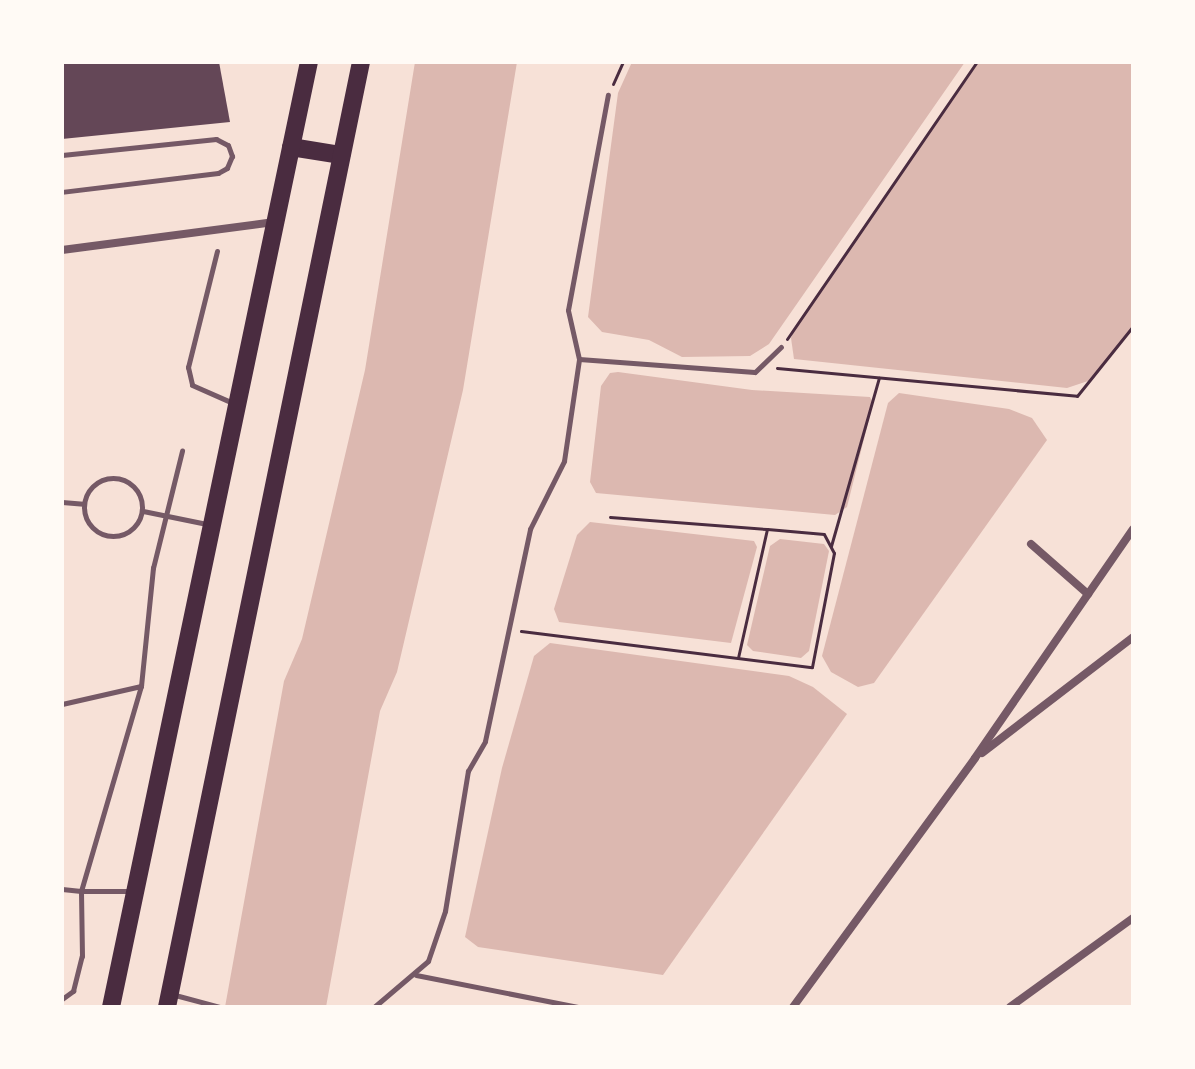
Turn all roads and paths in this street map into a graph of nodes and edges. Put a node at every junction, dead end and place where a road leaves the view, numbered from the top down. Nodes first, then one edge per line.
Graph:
1 (309, 62) edge
2 (361, 62) edge
3 (623, 62) edge
4 (977, 62) edge
5 (608, 95) joint
6 (291, 147) junction
7 (62, 155) edge
8 (341, 155) junction
9 (62, 192) edge
10 (275, 222) junction
11 (62, 250) edge
12 (217, 251) dead end
13 (1133, 326) edge
14 (781, 347) joint
15 (579, 359) junction
16 (765, 367) junction
17 (879, 378) junction
18 (237, 405) junction
19 (182, 451) dead end
20 (62, 502) edge
21 (83, 504) junction
22 (143, 511) junction
23 (169, 516) junction
24 (610, 517) dead end
25 (212, 525) junction
26 (767, 529) junction
27 (1133, 529) edge
28 (1031, 544) dead end
29 (831, 546) junction
30 (1088, 594) junction
31 (509, 629) junction
32 (1133, 637) edge
33 (738, 658) junction
34 (141, 686) junction
35 (62, 704) edge
36 (975, 758) junction
37 (62, 889) edge
38 (81, 891) junction
39 (136, 891) junction
40 (1133, 918) edge
41 (415, 975) junction
42 (62, 999) edge
43 (169, 1001) edge
44 (111, 1007) edge
45 (220, 1007) edge
46 (374, 1007) edge
47 (578, 1007) edge
48 (793, 1007) edge
49 (1010, 1007) edge

1 - 6 main road
2 - 8 main road
3 - 5 path
4 - 14 path
5 - 15 lane
6 - 8 main road
6 - 10 main road
7 - 9 lane
8 - 43 main road
10 - 11 street
10 - 18 main road
12 - 18 lane
13 - 17 path
14 - 16 lane
15 - 16 lane
15 - 31 lane
16 - 17 path
17 - 29 path
18 - 25 main road
19 - 23 lane
20 - 21 lane
21 - 22 lane
21 - 22 lane
22 - 23 lane
23 - 25 lane
23 - 34 lane
24 - 26 path
25 - 39 main road
26 - 29 path
26 - 33 path
27 - 30 street
28 - 30 street
29 - 33 path
30 - 36 street
31 - 33 path
31 - 41 lane
32 - 36 street
34 - 35 lane
34 - 38 lane
36 - 48 street
37 - 38 lane
38 - 39 lane
38 - 42 lane
39 - 44 main road
40 - 49 street
41 - 46 lane
41 - 47 lane
43 - 45 lane

